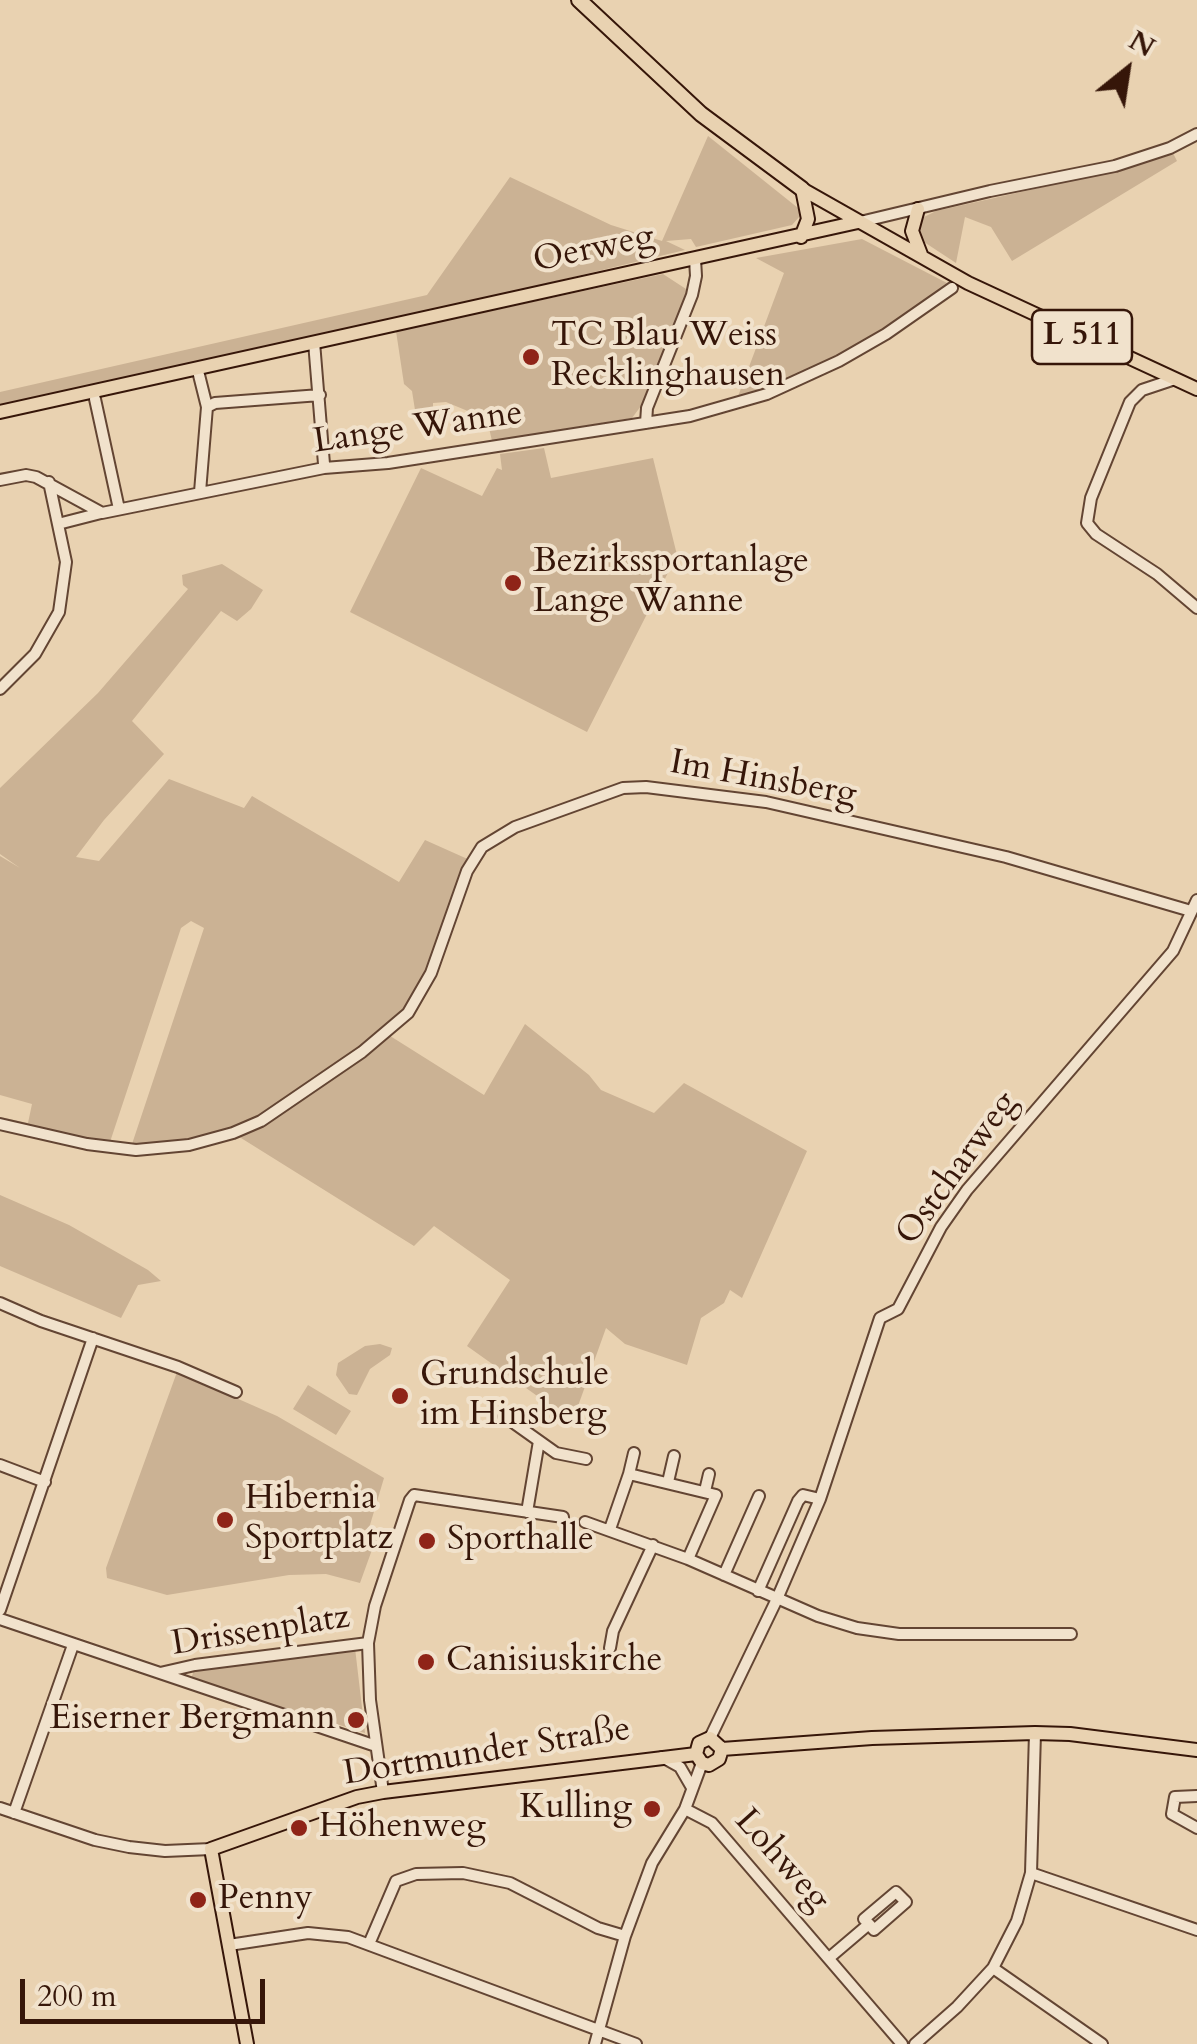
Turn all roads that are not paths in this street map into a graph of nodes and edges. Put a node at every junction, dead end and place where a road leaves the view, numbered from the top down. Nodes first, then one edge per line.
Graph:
1 (579, 0) edge
2 (1197, 134) edge
3 (802, 189) junction
4 (918, 209) junction
5 (858, 222) junction
6 (800, 237) junction
7 (695, 259) junction
8 (924, 259) junction
9 (952, 288) dead end
10 (314, 342) junction
11 (199, 376) dead end
12 (1175, 379) junction
13 (1197, 389) edge
14 (320, 395) junction
15 (95, 399) dead end
16 (207, 407) junction
17 (0, 412) edge
18 (646, 423) junction
19 (324, 464) dead end
20 (0, 480) edge
21 (49, 482) junction
22 (200, 492) junction
23 (119, 509) junction
24 (102, 513) junction
25 (58, 524) junction
26 (1197, 608) edge
27 (0, 689) edge
28 (1197, 900) edge
29 (1190, 911) junction
30 (0, 1124) edge
31 (0, 1304) edge
32 (93, 1338) junction
33 (236, 1392) dead end
34 (504, 1416) dead end
35 (539, 1441) junction
36 (634, 1454) dead end
37 (674, 1456) dead end
38 (586, 1460) dead end
39 (0, 1465) edge
40 (629, 1474) junction
41 (709, 1474) dead end
42 (44, 1482) junction
43 (668, 1482) junction
44 (705, 1492) junction
45 (759, 1496) dead end
46 (820, 1499) junction
47 (527, 1512) junction
48 (563, 1517) dead end
49 (586, 1522) dead end
50 (610, 1529) junction
51 (653, 1545) junction
52 (688, 1559) junction
53 (724, 1575) junction
54 (758, 1590) junction
55 (777, 1599) junction
56 (0, 1610) edge
57 (0, 1619) edge
58 (1071, 1634) dead end
59 (368, 1643) junction
60 (73, 1644) junction
61 (610, 1648) dead end
62 (159, 1674) junction
63 (1035, 1733) junction
64 (710, 1738) junction
65 (376, 1746) junction
66 (722, 1749) junction
67 (1197, 1750) edge
68 (662, 1757) junction
69 (699, 1759) junction
70 (691, 1787) junction
71 (383, 1792) junction
72 (1197, 1796) edge
73 (0, 1808) edge
74 (685, 1809) junction
75 (14, 1813) junction
76 (1197, 1828) edge
77 (211, 1849) junction
78 (1032, 1873) junction
79 (868, 1924) dead end
80 (1197, 1930) edge
81 (625, 1936) junction
82 (369, 1944) junction
83 (228, 1945) junction
84 (829, 1958) junction
85 (993, 1968) junction
86 (600, 2030) junction
87 (247, 2044) edge
88 (595, 2044) edge
89 (636, 2044) edge
90 (902, 2044) edge
91 (915, 2044) edge
92 (1102, 2044) edge

1 - 3 highway, L 511
2 - 4 street, Oerweg
3 - 5 main road, L 511
3 - 6 main road
4 - 5 street, Oerweg
4 - 8 main road
5 - 6 main road, Oerweg
5 - 8 main road, L 511
6 - 7 main road, Oerweg
7 - 10 main road, Oerweg
7 - 18 street
8 - 12 main road, L 511
9 - 18 street, Lange Wanne
10 - 14 street
10 - 17 main road, Oerweg
11 - 16 street
12 - 13 main road, L 511
12 - 26 street
14 - 16 street
14 - 19 street
15 - 23 street
16 - 22 street
18 - 22 street, Lange Wanne
20 - 21 street
21 - 24 street
21 - 25 street
22 - 23 street, Lange Wanne
23 - 24 street, Lange Wanne
24 - 25 street, Lange Wanne
25 - 27 street
28 - 29 street, Ostcharweg
29 - 30 street, Im Hinsberg
29 - 46 street, Ostcharweg
31 - 32 street
32 - 33 street
32 - 42 street
34 - 35 street
35 - 38 street
35 - 47 street
36 - 40 street
37 - 43 street
39 - 42 street
40 - 43 street
40 - 50 street
41 - 44 street
42 - 56 street
43 - 44 street
44 - 52 street
45 - 53 street
46 - 54 street
46 - 55 street, Ostcharweg
47 - 48 street
47 - 59 street
49 - 50 street
50 - 51 street
51 - 52 street
51 - 61 street
52 - 53 street
53 - 54 street
54 - 55 street
55 - 58 street
55 - 64 street, Ostcharweg
57 - 60 street
59 - 62 street, Drissenplatz
59 - 65 street, Drissenplatz
60 - 62 street
60 - 75 street
62 - 65 street, Drissenplatz
63 - 66 main road
63 - 67 main road
63 - 78 street
64 - 66 main road
64 - 69 main road
65 - 71 street, Drissenplatz
66 - 69 main road, Dortmunder Straße
68 - 69 main road, Dortmunder Straße
68 - 70 street
68 - 71 main road, Dortmunder Straße
69 - 70 street
70 - 74 street
71 - 77 main road, Dortmunder Straße
72 - 76 street
73 - 75 street, Dortmunder Straße
74 - 81 street
74 - 84 street, Lohweg
75 - 77 street, Dortmunder Straße
77 - 83 main road
78 - 80 street
78 - 85 street
79 - 84 street, Lohweg
81 - 82 street
81 - 86 street
82 - 83 street
82 - 86 street
83 - 87 main road
84 - 90 street, Lohweg
85 - 91 street
85 - 92 street
86 - 88 street
86 - 89 street

